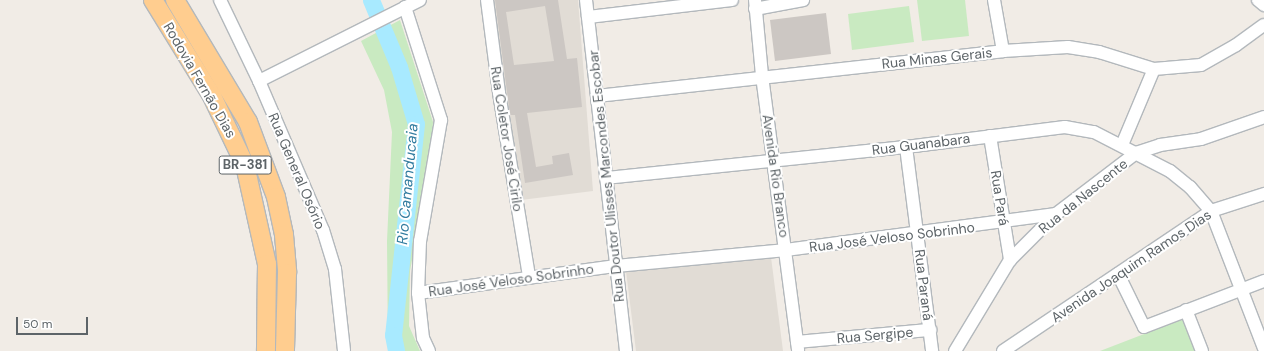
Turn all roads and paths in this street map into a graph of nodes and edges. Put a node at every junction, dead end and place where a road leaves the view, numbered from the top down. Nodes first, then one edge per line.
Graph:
1 (154, 0) edge
2 (175, 0) edge
3 (220, 0) edge
4 (420, 0) edge
5 (487, 0) edge
6 (586, 0) edge
7 (732, 0) edge
8 (803, 0) edge
9 (994, 0) edge
10 (1258, 0) edge
11 (755, 4) edge
12 (644, 5) edge
13 (1264, 5) edge
14 (405, 7) junction
15 (588, 17) junction
16 (1264, 25) edge
17 (1003, 51) junction
18 (1154, 69) junction
19 (762, 76) junction
20 (259, 81) junction
21 (597, 96) junction
22 (1264, 116) edge
23 (990, 136) junction
24 (1122, 145) junction
25 (906, 147) junction
26 (1136, 153) junction
27 (773, 161) junction
28 (606, 178) junction
29 (1264, 194) edge
30 (1211, 212) junction
31 (1056, 214) junction
32 (1004, 222) junction
33 (917, 233) junction
34 (786, 250) junction
35 (1010, 260) junction
36 (616, 266) junction
37 (1118, 274) junction
38 (529, 277) junction
39 (1264, 281) edge
40 (1240, 290) junction
41 (418, 293) junction
42 (1186, 310) junction
43 (930, 330) junction
44 (797, 346) edge
45 (1264, 348) edge
46 (266, 351) edge
47 (285, 351) edge
48 (344, 351) edge
49 (430, 351) edge
50 (626, 351) edge
51 (932, 351) edge
52 (955, 351) edge
53 (1003, 351) edge
54 (1202, 351) edge

1 - 46 highway, Rodovia Fernão Dias / BR-381
2 - 47 highway, Rodovia Fernão Dias / BR-381
3 - 20 street, Rua General Osório
4 - 14 street
5 - 38 street, Rua Coletor José Cirilo
6 - 15 street, Rua Doutor Ulisses Marcondes Escobar
7 - 12 street
8 - 11 street
9 - 17 street
10 - 13 street
11 - 19 street, Avenida Rio Branco
12 - 15 street
14 - 20 street
14 - 41 street
15 - 21 street, Rua Doutor Ulisses Marcondes Escobar
16 - 18 street, Rua Minas Gerais
17 - 18 street, Rua Minas Gerais
17 - 19 street, Rua Minas Gerais
18 - 24 street
19 - 21 street, Rua Minas Gerais
19 - 27 street, Avenida Rio Branco
20 - 48 street, Rua General Osório
21 - 28 street, Rua Doutor Ulisses Marcondes Escobar
22 - 26 street, Rua da Nascente
23 - 24 street, Rua Guanabara
23 - 25 street, Rua Guanabara
23 - 32 street, Rua Pará
24 - 26 street, Rua Guanabara
25 - 27 street, Rua Guanabara
25 - 33 street, Rua Paraná
26 - 30 street, Rua Guanabara
26 - 31 street, Rua da Nascente
27 - 28 street, Rua Guanabara
27 - 34 street, Avenida Rio Branco
28 - 36 street, Rua Doutor Ulisses Marcondes Escobar
29 - 30 street, Avenida Joaquim Ramos Dias
30 - 37 street, Avenida Joaquim Ramos Dias
30 - 40 street, Rua Guanabara
31 - 32 street, Rua José Veloso Sobrinho
31 - 35 street, Rua da Nascente
32 - 33 street, Rua José Veloso Sobrinho
32 - 35 street, Rua Pará
33 - 34 street, Rua José Veloso Sobrinho
33 - 43 street, Rua Paraná
34 - 36 street, Rua José Veloso Sobrinho
34 - 44 street, Avenida Rio Branco
35 - 52 street, Rua da Nascente
36 - 38 street, Rua José Veloso Sobrinho
36 - 50 street, Rua Doutor Ulisses Marcondes Escobar
37 - 42 street
37 - 53 street, Avenida Joaquim Ramos Dias
38 - 41 street, Rua José Veloso Sobrinho
39 - 40 street
40 - 42 street
40 - 45 street, Rua Guanabara
41 - 49 street
42 - 54 street
43 - 44 street, Rua Sergipe
43 - 51 street, Rua Paraná

